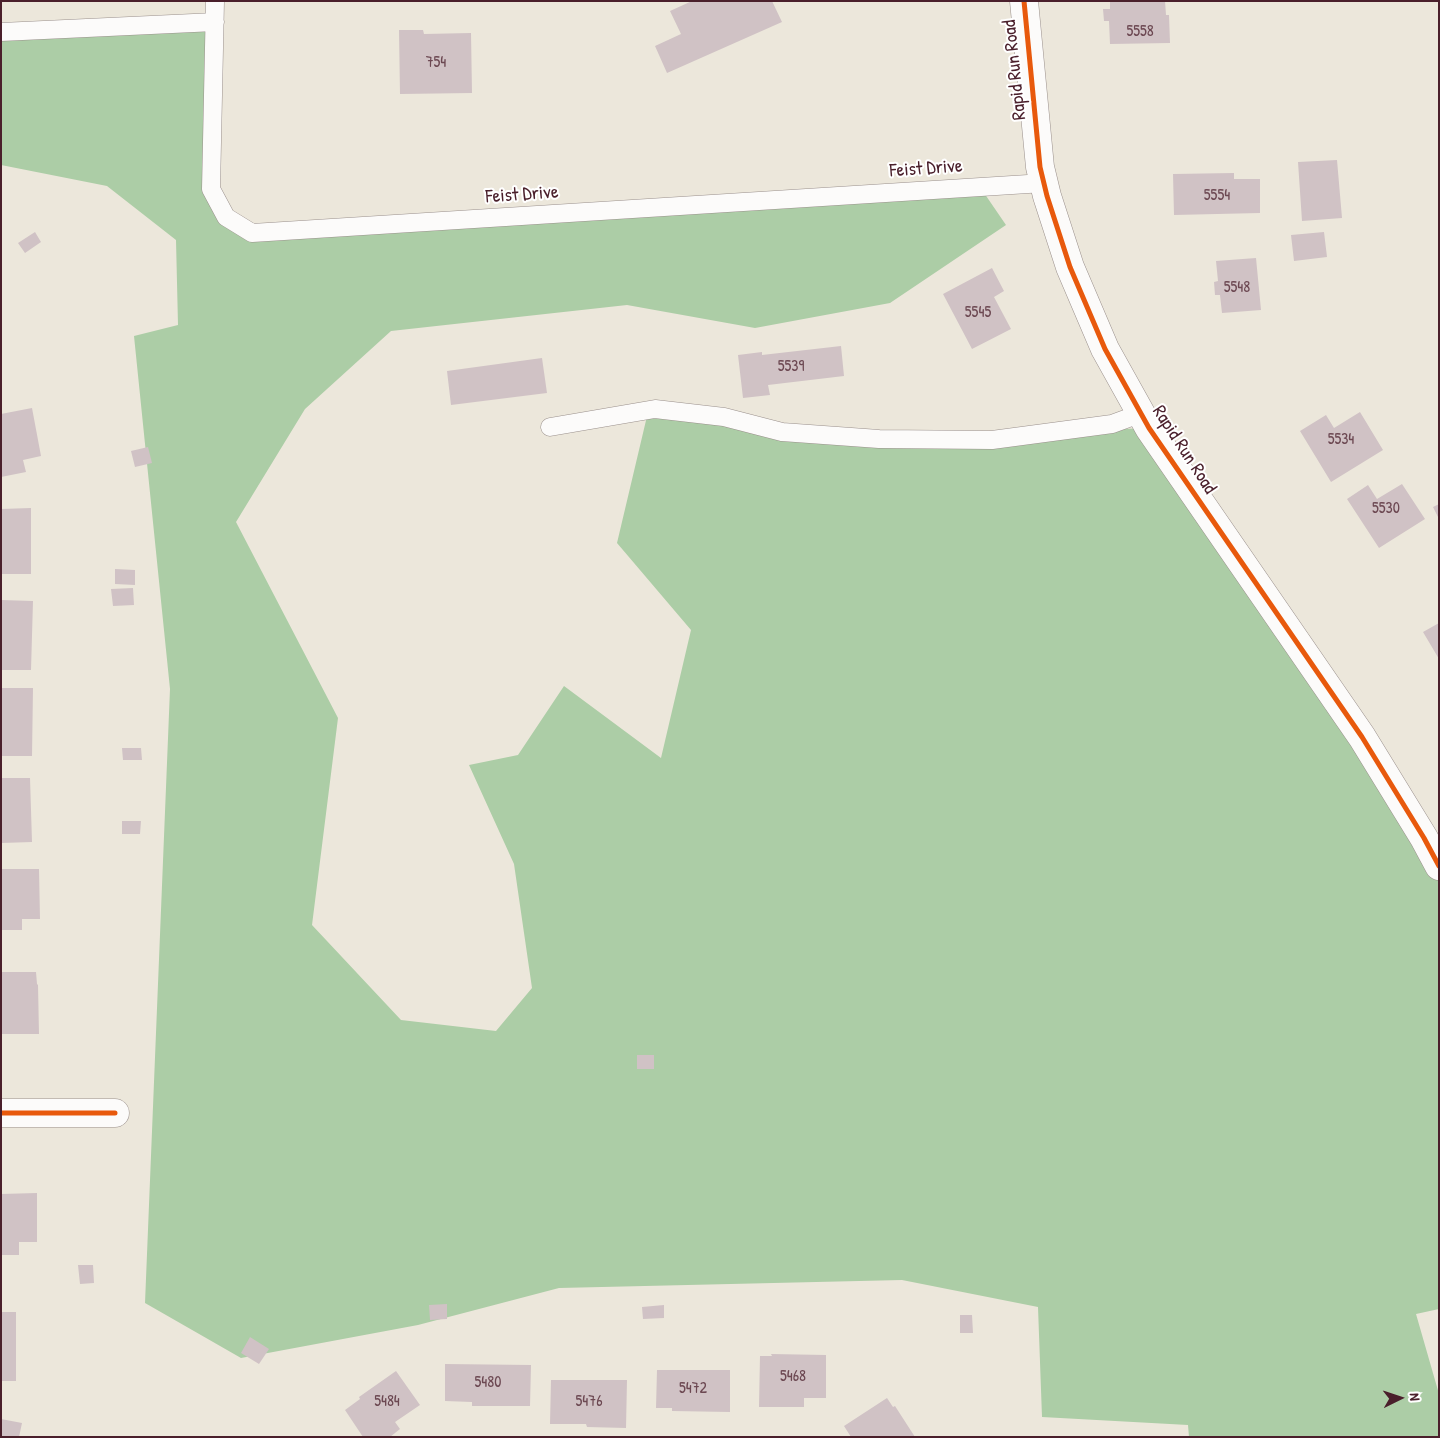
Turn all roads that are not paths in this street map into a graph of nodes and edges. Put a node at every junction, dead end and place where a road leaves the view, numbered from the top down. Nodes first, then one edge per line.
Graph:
1 (215, 1) edge
2 (1024, 1) edge
3 (215, 22) junction
4 (1, 32) edge
5 (1044, 183) junction
6 (1142, 414) junction
7 (550, 427) dead end
8 (1439, 866) edge
9 (1, 1113) edge
10 (115, 1113) dead end

1 - 3 lane, Feist Drive
2 - 5 street, Rapid Run Road
3 - 4 lane
3 - 5 lane, Feist Drive
5 - 6 street, Rapid Run Road
6 - 7 lane
6 - 8 street, Rapid Run Road
9 - 10 street

